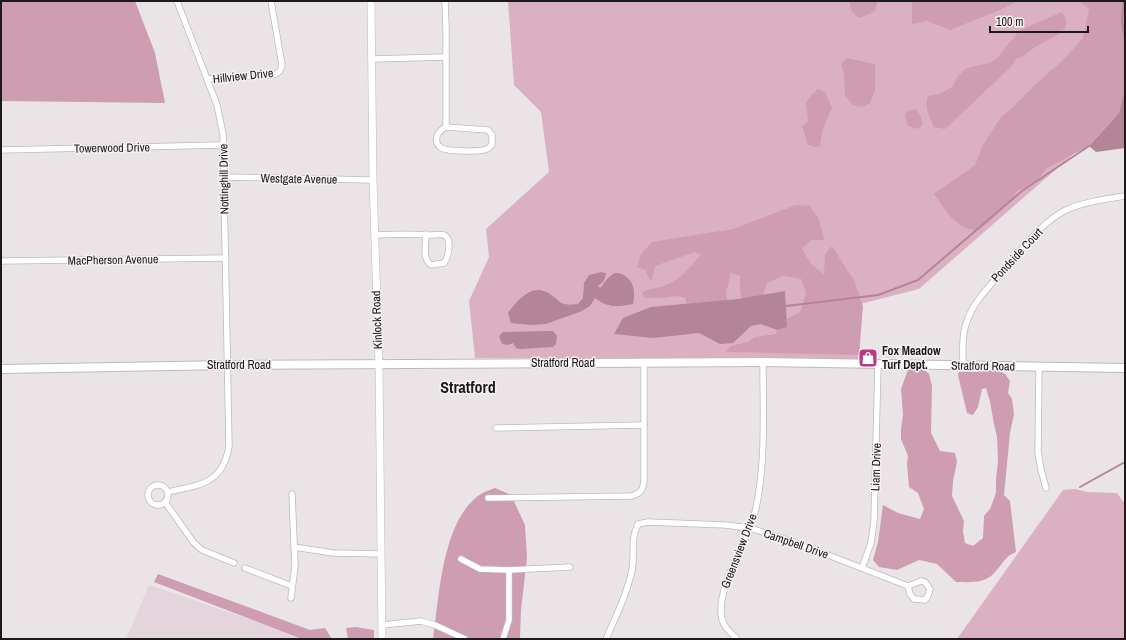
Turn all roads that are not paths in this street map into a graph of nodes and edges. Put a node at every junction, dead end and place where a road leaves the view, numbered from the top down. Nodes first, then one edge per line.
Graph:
1 (177, 1) edge
2 (271, 1) edge
3 (371, 1) edge
4 (445, 1) edge
5 (446, 57) junction
6 (372, 59) junction
7 (207, 79) junction
8 (446, 127) junction
9 (223, 145) junction
10 (1, 150) edge
11 (224, 177) junction
12 (373, 180) junction
13 (1125, 196) edge
14 (426, 234) junction
15 (375, 235) junction
16 (226, 258) junction
17 (1, 261) edge
18 (763, 362) junction
19 (644, 363) junction
20 (228, 364) junction
21 (379, 364) junction
22 (878, 364) junction
23 (963, 366) junction
24 (1040, 367) junction
25 (1125, 368) edge
26 (1, 369) edge
27 (644, 425) junction
28 (496, 428) dead end
29 (1046, 488) dead end
30 (168, 492) junction
31 (292, 494) dead end
32 (488, 498) dead end
33 (165, 502) junction
34 (750, 528) junction
35 (294, 547) junction
36 (381, 554) junction
37 (461, 559) dead end
38 (234, 563) dead end
39 (570, 567) dead end
40 (245, 568) dead end
41 (862, 568) junction
42 (509, 570) junction
43 (292, 586) junction
44 (908, 586) dead end
45 (291, 598) dead end
46 (382, 625) junction
47 (382, 639) edge
48 (465, 639) edge
49 (503, 639) edge
50 (606, 639) edge
51 (737, 639) edge

1 - 7 street, Nottinghill Drive
2 - 7 street, Hillview Drive
3 - 6 street, Kinlock Road
4 - 5 street
5 - 6 street
5 - 8 street
6 - 12 street, Kinlock Road
7 - 9 street, Nottinghill Drive
8 - 8 street
9 - 10 street, Towerwood Drive
9 - 11 street, Nottinghill Drive
11 - 12 street, Westgate Avenue
11 - 16 street, Nottinghill Drive
12 - 15 street, Kinlock Road
13 - 23 street, Pondside Court
14 - 14 street
14 - 15 street
15 - 21 street, Kinlock Road
16 - 17 street, MacPherson Avenue
16 - 20 street, Nottinghill Drive
18 - 19 main road, Stratford Road
18 - 22 main road, Stratford Road
18 - 34 street, Greensview Drive
19 - 21 main road, Stratford Road
19 - 27 street
20 - 21 main road, Stratford Road
20 - 26 main road, Stratford Road
20 - 30 street, Nottinghill Drive
21 - 36 street, Kinlock Road
22 - 23 main road, Stratford Road
22 - 41 street, Liam Drive
23 - 24 main road, Stratford Road
24 - 25 main road, Stratford Road
24 - 29 street
27 - 28 street
27 - 32 street
30 - 33 street
30 - 33 street
31 - 35 street
33 - 38 street
34 - 41 street, Campbell Drive
34 - 50 street, Campbell Drive
34 - 51 street, Greensview Drive
35 - 36 street
35 - 43 street
36 - 46 street, Kinlock Road
37 - 42 street
39 - 42 street
40 - 43 street
41 - 44 street, Campbell Drive
42 - 49 street
43 - 45 street
46 - 47 street, Kinlock Road
46 - 48 street

